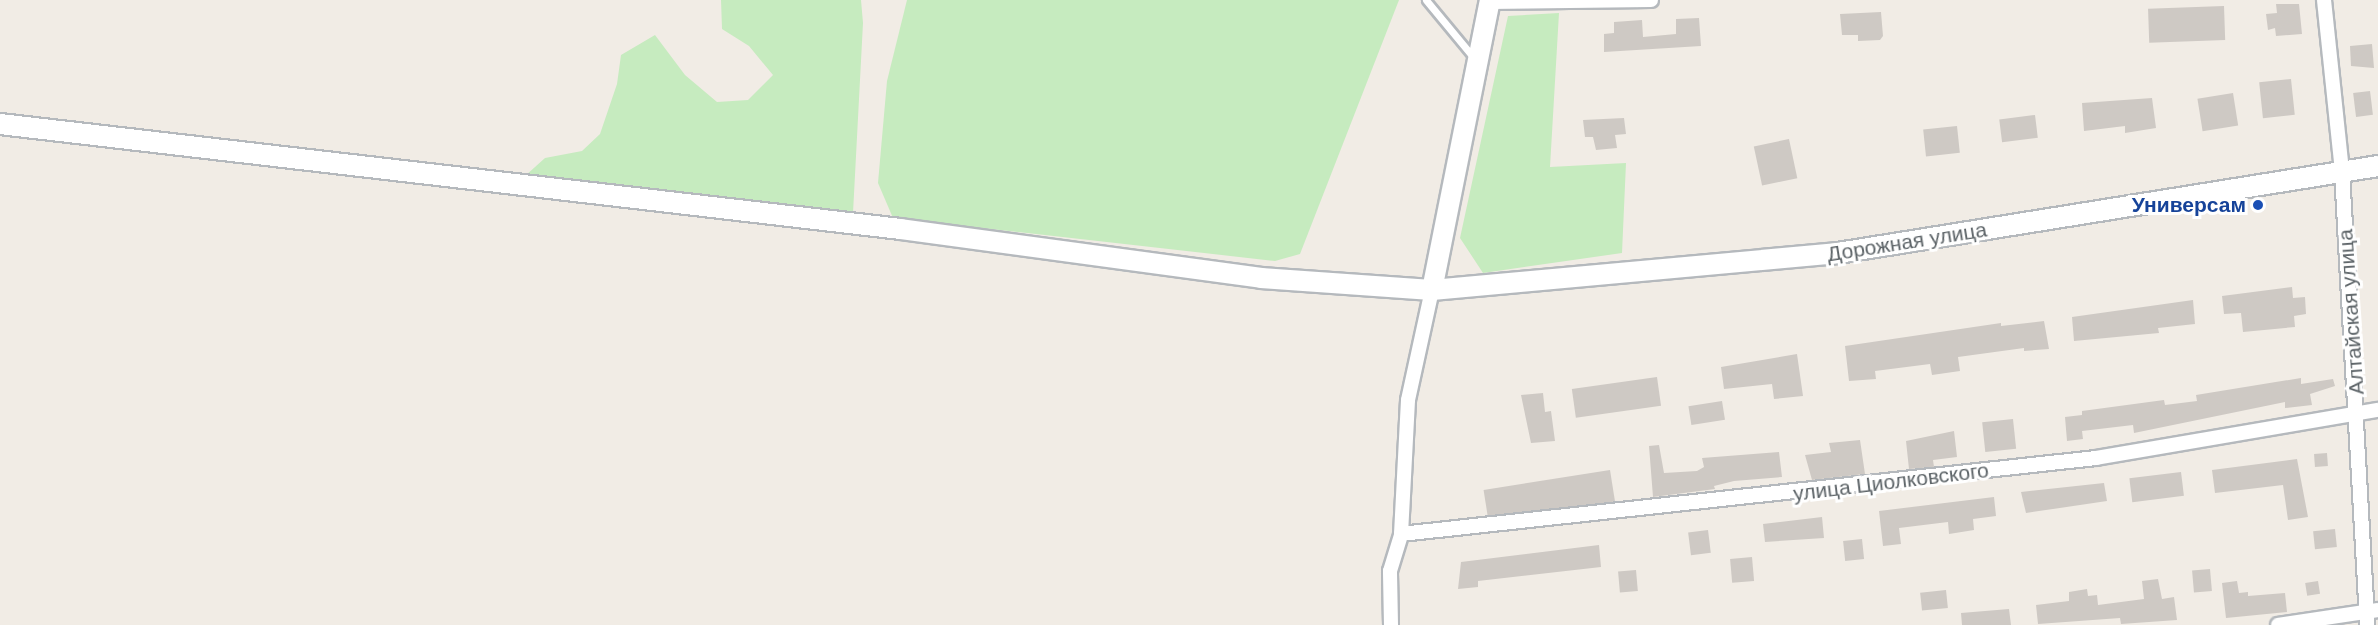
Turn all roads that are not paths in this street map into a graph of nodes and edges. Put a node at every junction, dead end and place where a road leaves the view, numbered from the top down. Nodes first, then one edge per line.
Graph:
1 (1426, 0) edge
2 (1651, 0) edge
3 (2324, 0) edge
4 (1490, 1) edge
5 (1478, 62) junction
6 (0, 124) edge
7 (2378, 166) edge
8 (2342, 172) junction
9 (1432, 290) junction
10 (2378, 410) edge
11 (2358, 413) junction
12 (1401, 534) junction
13 (2370, 616) edge
14 (1391, 625) edge
15 (2278, 625) edge

1 - 5 lane
2 - 4 street
3 - 8 street, Алтайская улица
4 - 5 main road
5 - 9 main road
6 - 9 main road, Дорожная улица
7 - 8 main road, Дорожная улица
8 - 9 main road, Дорожная улица
8 - 11 street, Алтайская улица
9 - 12 street
10 - 11 street, улица Циолковского
11 - 12 street, улица Циолковского
11 - 13 street, Алтайская улица
12 - 14 street
13 - 15 street

